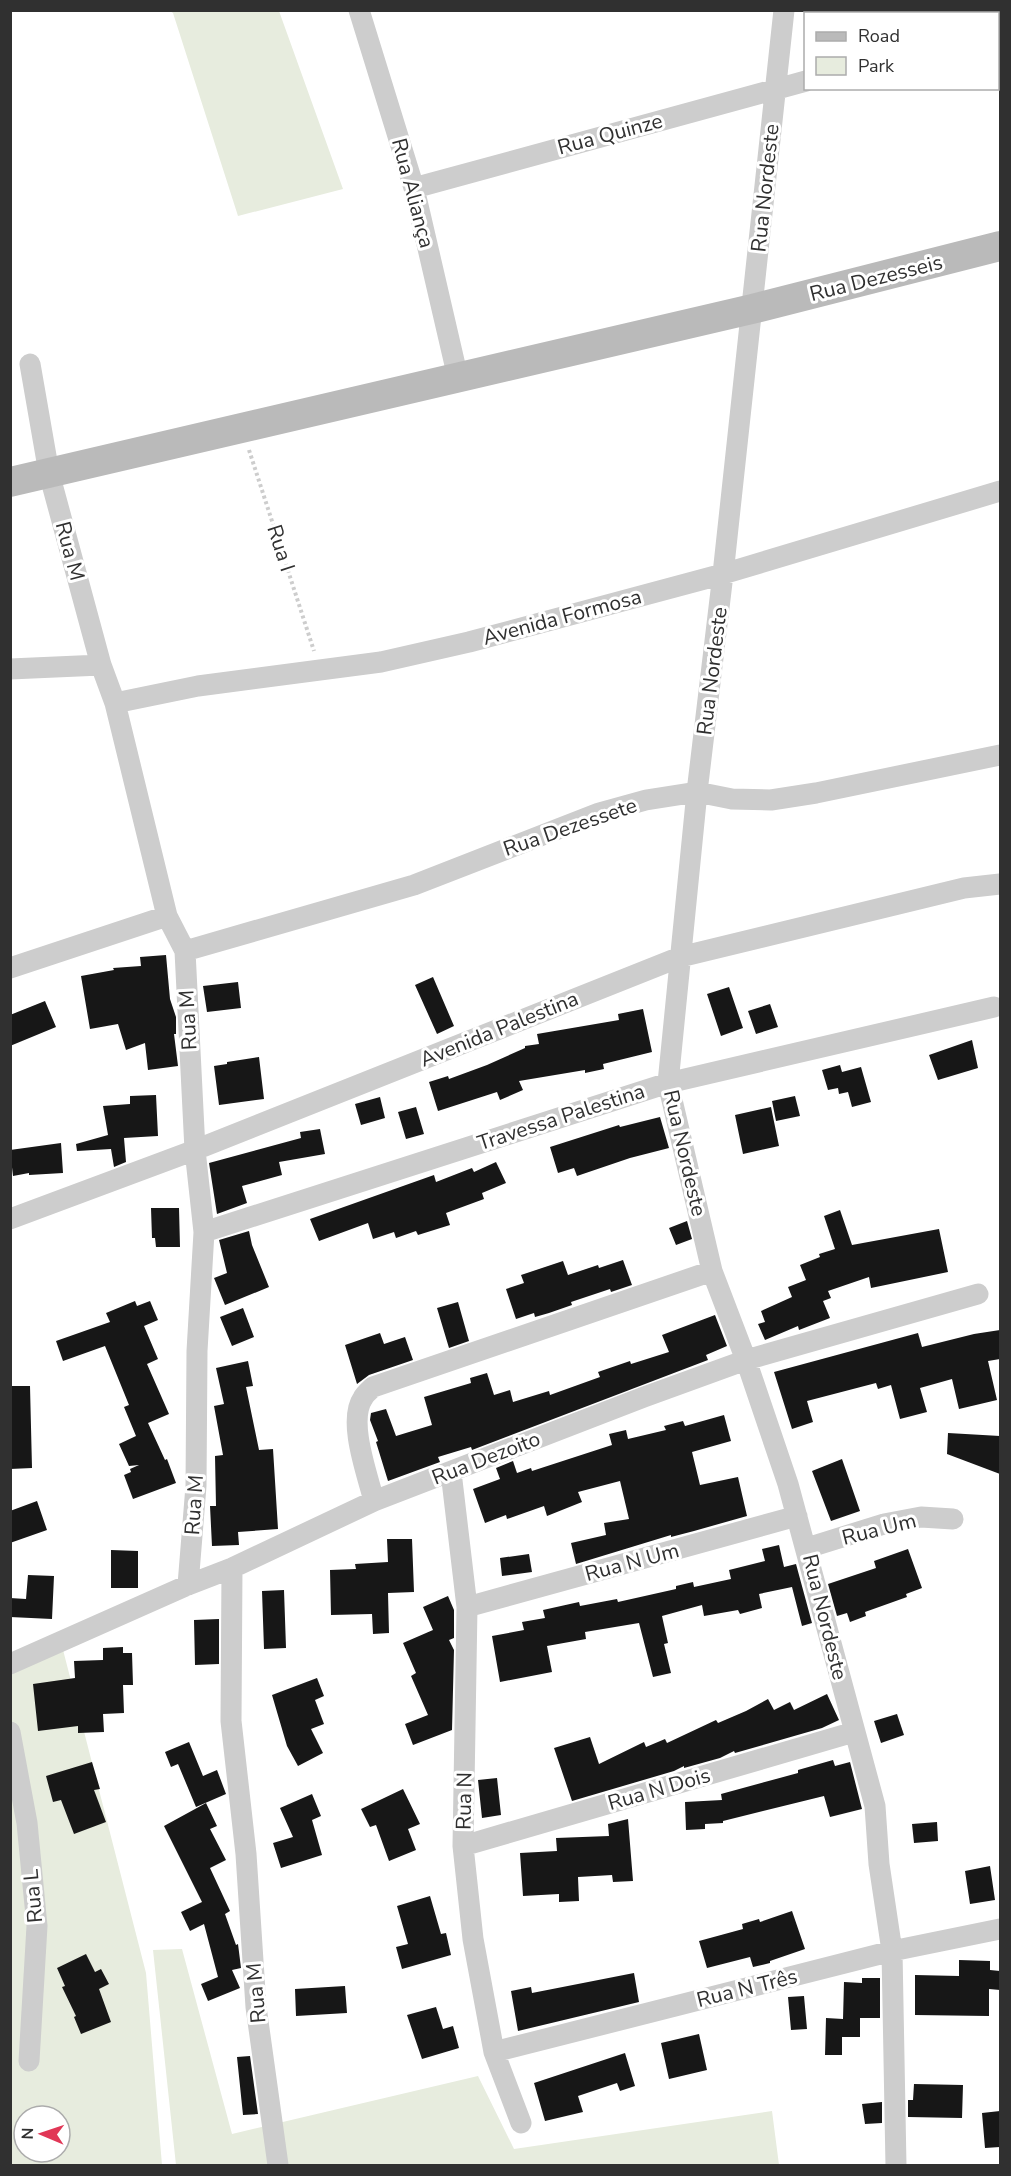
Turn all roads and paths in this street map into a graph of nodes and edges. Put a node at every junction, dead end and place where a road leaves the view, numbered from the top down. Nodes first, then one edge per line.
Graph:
1 (359, 10) edge
2 (784, 10) edge
3 (804, 81) edge
4 (776, 88) junction
5 (414, 188) junction
6 (1000, 246) edge
7 (752, 309) junction
8 (30, 364) dead end
9 (458, 378) junction
10 (242, 428) junction
11 (50, 473) junction
12 (10, 482) edge
13 (1000, 491) edge
14 (723, 574) junction
15 (101, 665) junction
16 (10, 669) edge
17 (320, 669) junction
18 (115, 703) junction
19 (1000, 755) edge
20 (697, 792) junction
21 (1000, 884) edge
22 (167, 916) junction
23 (185, 951) junction
24 (680, 957) junction
25 (10, 968) edge
26 (994, 1007) dead end
27 (668, 1083) junction
28 (195, 1150) junction
29 (10, 1219) edge
30 (204, 1232) junction
31 (712, 1272) junction
32 (978, 1294) dead end
33 (746, 1360) junction
34 (451, 1472) junction
35 (374, 1501) junction
36 (797, 1516) junction
37 (953, 1519) dead end
38 (807, 1548) junction
39 (232, 1568) junction
40 (188, 1585) junction
41 (467, 1607) junction
42 (10, 1664) edge
43 (10, 1732) edge
44 (854, 1732) junction
45 (463, 1846) junction
46 (1000, 1929) edge
47 (892, 1950) junction
48 (494, 2052) junction
49 (29, 2061) dead end
50 (521, 2123) dead end
51 (278, 2165) edge
52 (896, 2166) edge

1 - 5 street, Rua Aliança
2 - 4 street, Rua Nordeste
3 - 4 street, Rua Quinze
4 - 5 street, Rua Quinze
4 - 7 street, Rua Nordeste
5 - 9 street, Rua Aliança
6 - 7 main road, Rua Dezesseis
7 - 9 main road
7 - 14 street, Rua Nordeste
8 - 11 street, Rua M
9 - 10 main road
10 - 11 main road
10 - 17 path, Rua I
11 - 12 main road
11 - 15 street, Rua M
13 - 14 street, Avenida Formosa
14 - 17 street, Avenida Formosa
14 - 20 street, Rua Nordeste
15 - 16 street
15 - 18 street, Rua M
17 - 18 street, Avenida Formosa
18 - 22 street, Rua M
19 - 20 street, Rua Dezessete
20 - 23 street, Rua Dezessete
20 - 24 street, Rua Nordeste
21 - 24 street, Avenida Palestina
22 - 23 street, Rua M
22 - 25 street
23 - 28 street, Rua M
24 - 27 street, Rua Nordeste
24 - 28 street, Avenida Palestina
26 - 27 street, Travessa Palestina
27 - 30 street, Travessa Palestina
27 - 31 street, Rua Nordeste
28 - 29 street, Avenida Palestina
28 - 30 street, Rua M
30 - 40 street, Rua M
31 - 33 street, Rua Nordeste
31 - 35 street
32 - 33 street, Rua Dezoito
33 - 34 street, Rua Dezoito
33 - 36 street, Rua Nordeste
34 - 35 street, Rua Dezoito
34 - 41 street, Rua N
35 - 39 street, Rua Dezoito
36 - 38 street, Rua Nordeste
36 - 41 street, Rua N Um
37 - 38 street, Rua Um
38 - 44 street, Rua Nordeste
39 - 40 street, Rua Dezoito
39 - 51 street, Rua M
40 - 42 street, Rua Dezoito
41 - 45 street, Rua N
43 - 49 street, Rua L
44 - 45 street, Rua N Dois
44 - 47 street, Rua Nordeste
45 - 48 street, Rua N
46 - 47 street, Rua N Três
47 - 48 street, Rua N Três
47 - 52 street, Rua Nordeste
48 - 50 street, Rua N

